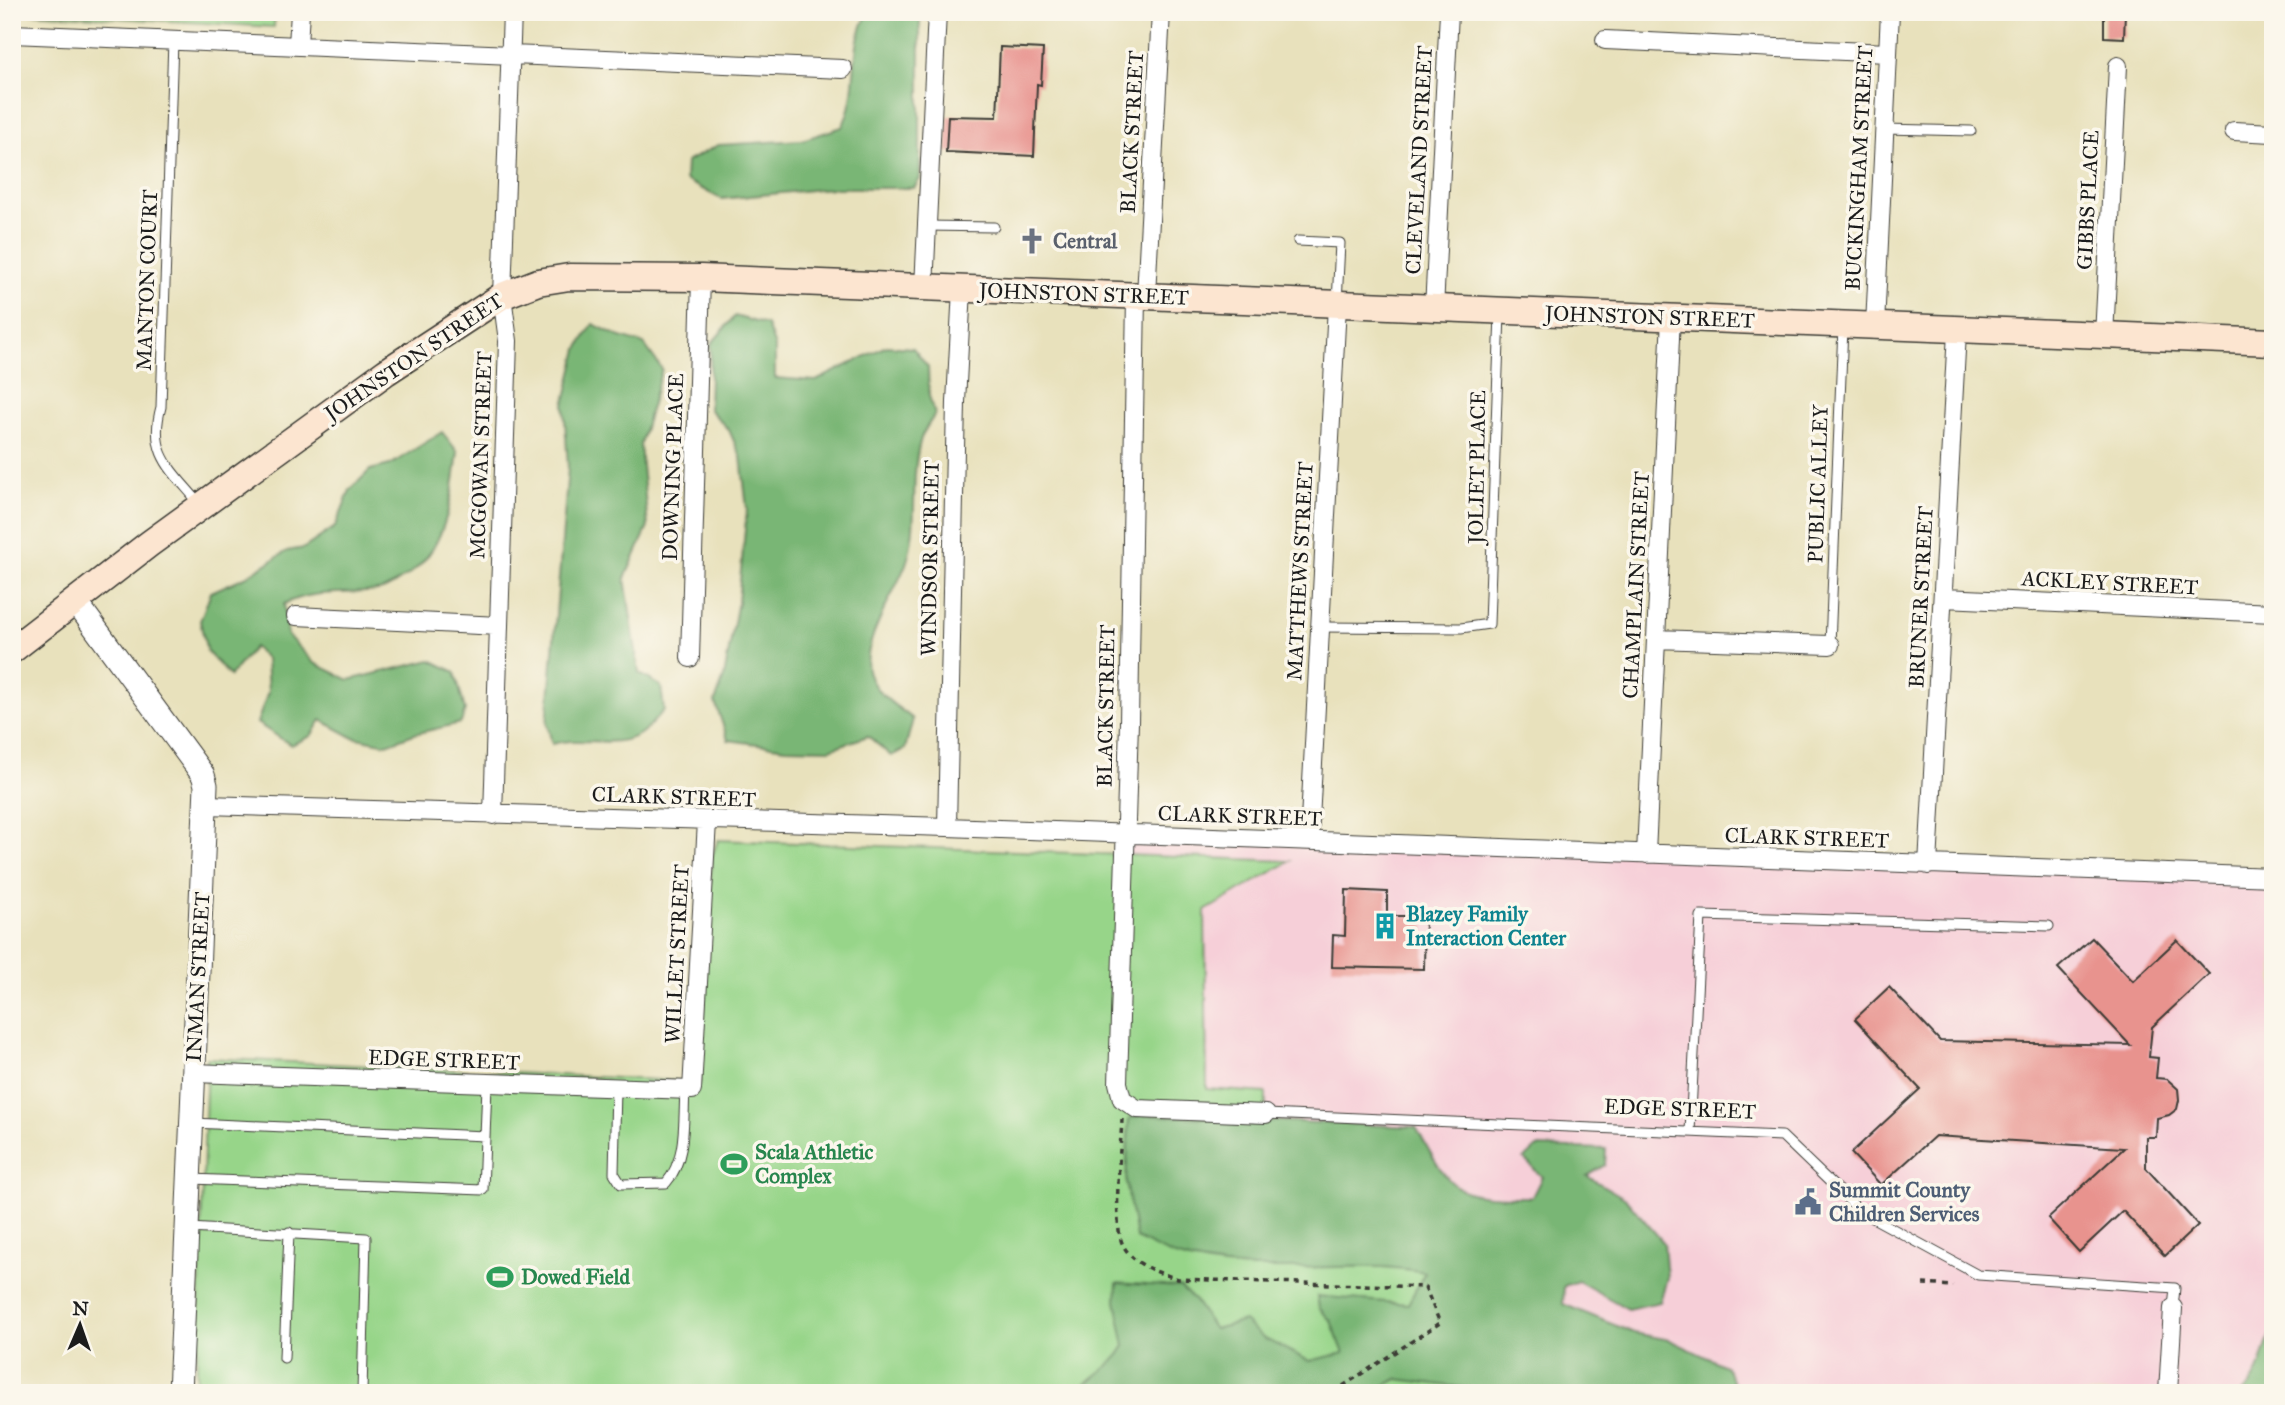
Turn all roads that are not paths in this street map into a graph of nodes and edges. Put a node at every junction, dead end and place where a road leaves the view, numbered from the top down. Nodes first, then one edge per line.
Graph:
1 (300, 12) edge
2 (512, 12) edge
3 (937, 12) edge
4 (1161, 12) edge
5 (1449, 12) edge
6 (1890, 12) edge
7 (12, 34) edge
8 (173, 40) junction
9 (1605, 40) dead end
10 (298, 45) junction
11 (1886, 53) junction
12 (511, 56) junction
13 (2118, 66) dead end
14 (843, 69) dead end
15 (1884, 129) junction
16 (1971, 131) dead end
17 (2234, 131) dead end
18 (2273, 132) edge
19 (927, 226) junction
20 (994, 227) dead end
21 (1298, 241) dead end
22 (701, 278) junction
23 (924, 288) junction
24 (962, 289) junction
25 (502, 296) junction
26 (1141, 296) junction
27 (1337, 305) junction
28 (1434, 309) junction
29 (1500, 312) junction
30 (1671, 317) junction
31 (1843, 325) junction
32 (1875, 326) junction
33 (1957, 331) junction
34 (2104, 336) junction
35 (2273, 342) edge
36 (201, 506) junction
37 (1945, 598) junction
38 (76, 603) junction
39 (2273, 613) edge
40 (296, 616) dead end
41 (499, 626) junction
42 (1320, 627) junction
43 (1656, 639) junction
44 (1830, 645) joint
45 (12, 650) edge
46 (690, 658) dead end
47 (206, 805) junction
48 (493, 814) junction
49 (707, 821) junction
50 (947, 827) junction
51 (1126, 835) junction
52 (1309, 840) junction
53 (1646, 855) junction
54 (1928, 865) junction
55 (2273, 877) edge
56 (2049, 926) dead end
57 (193, 1073) junction
58 (487, 1085) junction
59 (616, 1088) junction
60 (689, 1090) junction
61 (1129, 1104) joint
62 (1266, 1114) joint
63 (191, 1123) junction
64 (1690, 1132) junction
65 (485, 1136) junction
66 (189, 1179) junction
67 (187, 1228) junction
68 (289, 1232) junction
69 (2173, 1308) joint
70 (284, 1358) dead end
71 (180, 1393) edge
72 (362, 1393) edge
73 (2168, 1393) edge

1 - 10 street
2 - 12 street, MCGOWAN STREET
3 - 19 street
4 - 26 street, BLACK STREET
5 - 28 street, CLEVELAND STREET
6 - 11 street, BUCKINGHAM STREET
7 - 8 street
8 - 10 street
8 - 36 lane, MANTON COURT
9 - 11 street
10 - 12 street
11 - 15 street, BUCKINGHAM STREET
12 - 14 street
12 - 25 street, MCGOWAN STREET
13 - 34 street, GIBBS PLACE
15 - 16 lane
15 - 32 street, BUCKINGHAM STREET
17 - 18 street
19 - 20 lane
19 - 23 street
21 - 27 lane
22 - 23 main road, JOHNSTON STREET
22 - 25 main road, JOHNSTON STREET
22 - 46 street, DOWNING PLACE
23 - 24 main road, JOHNSTON STREET
24 - 26 main road, JOHNSTON STREET
24 - 50 street, WINDSOR STREET
25 - 36 main road, JOHNSTON STREET
25 - 41 street, MCGOWAN STREET
26 - 27 main road, JOHNSTON STREET
26 - 51 street, BLACK STREET
27 - 28 main road, JOHNSTON STREET
27 - 42 street, MATTHEWS STREET
28 - 29 main road, JOHNSTON STREET
29 - 30 main road, JOHNSTON STREET
29 - 42 lane, JOLIET PLACE
30 - 31 main road, JOHNSTON STREET
30 - 43 street, CHAMPLAIN STREET
31 - 32 main road, JOHNSTON STREET
31 - 44 lane, PUBLIC ALLEY
32 - 33 main road, JOHNSTON STREET
33 - 34 main road, JOHNSTON STREET
33 - 37 street, BRUNER STREET
34 - 35 main road, JOHNSTON STREET
36 - 38 main road, JOHNSTON STREET
37 - 39 street, ACKLEY STREET
37 - 54 street, BRUNER STREET
38 - 45 main road, JOHNSTON STREET
38 - 47 street, INMAN STREET
40 - 41 street
41 - 48 street, MCGOWAN STREET
42 - 52 street, MATTHEWS STREET
43 - 44 street
43 - 53 street, CHAMPLAIN STREET
47 - 48 street, CLARK STREET
47 - 57 street, INMAN STREET
48 - 49 street, CLARK STREET
49 - 50 street, CLARK STREET
49 - 60 street, WILLET STREET
50 - 51 street, CLARK STREET
51 - 52 street, CLARK STREET
51 - 61 street, BLACK STREET
52 - 53 street, CLARK STREET
53 - 54 street, CLARK STREET
54 - 55 street, CLARK STREET
56 - 64 lane
57 - 58 street, EDGE STREET
57 - 63 street, INMAN STREET
58 - 59 street, EDGE STREET
58 - 65 lane
59 - 60 street, EDGE STREET
59 - 60 lane
61 - 62 street, EDGE STREET
62 - 64 lane, EDGE STREET
63 - 65 lane
63 - 66 street, INMAN STREET
64 - 69 lane, EDGE STREET
65 - 66 lane
66 - 67 street, INMAN STREET
67 - 68 lane
67 - 71 street, INMAN STREET
68 - 70 lane
68 - 72 lane
69 - 73 street

